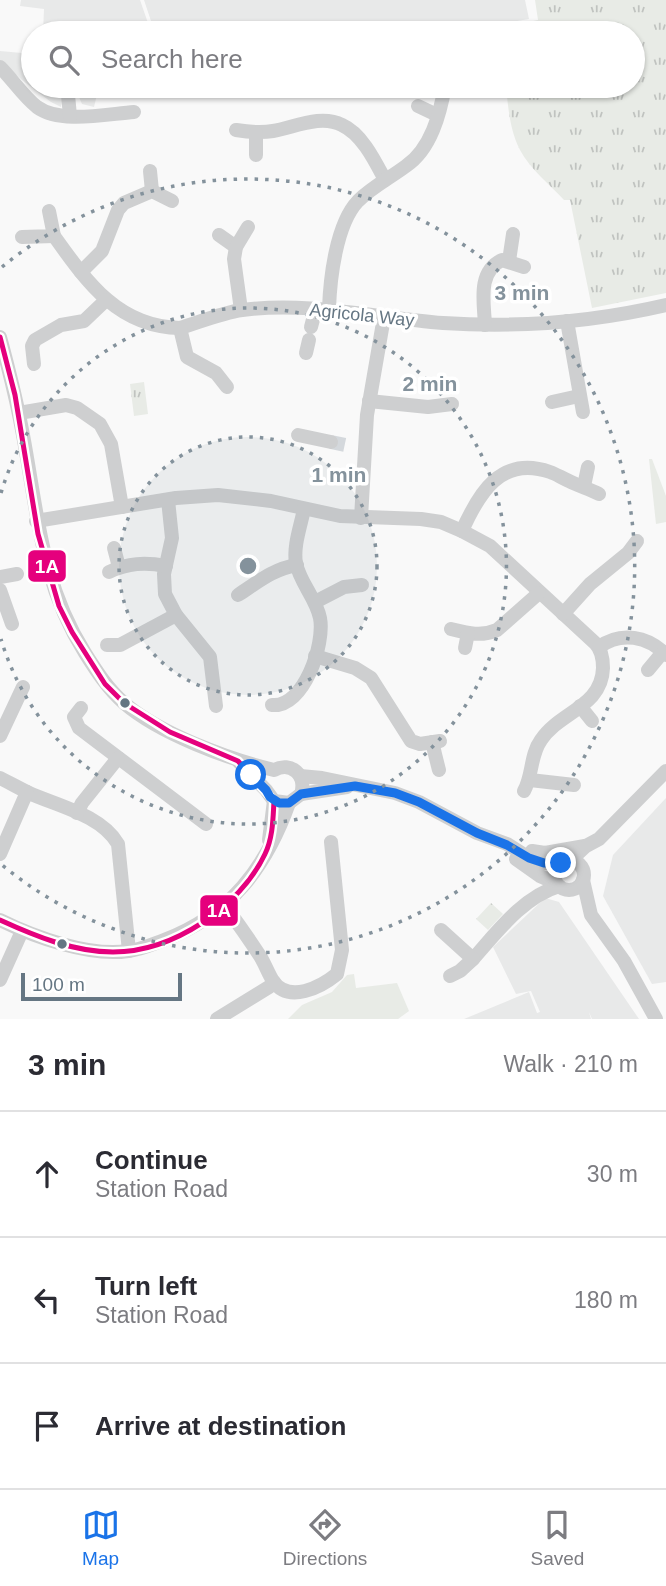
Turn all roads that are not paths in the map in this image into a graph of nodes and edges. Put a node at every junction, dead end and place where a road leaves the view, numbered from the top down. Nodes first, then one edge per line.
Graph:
1 (0, 67) edge
2 (21, 90) edge
3 (29, 98) edge
4 (68, 98) edge
5 (442, 98) edge
6 (418, 106) dead end
7 (134, 112) dead end
8 (437, 115) junction
9 (70, 116) junction
10 (236, 131) dead end
11 (256, 133) junction
12 (256, 155) dead end
13 (150, 171) dead end
14 (385, 180) junction
15 (152, 191) junction
16 (172, 201) dead end
17 (49, 211) dead end
18 (248, 227) dead end
19 (513, 234) dead end
20 (219, 235) dead end
21 (54, 236) junction
22 (22, 237) dead end
23 (236, 247) junction
24 (509, 261) junction
25 (524, 267) dead end
26 (81, 272) junction
27 (106, 300) junction
28 (666, 305) edge
29 (323, 308) junction
30 (241, 310) junction
31 (384, 317) junction
32 (568, 321) junction
33 (485, 324) junction
34 (180, 328) junction
35 (0, 337) edge
36 (309, 340) dead end
37 (2, 355) edge
38 (34, 364) dead end
39 (227, 387) dead end
40 (579, 396) junction
41 (369, 401) junction
42 (552, 402) dead end
43 (452, 404) dead end
44 (428, 407) junction
45 (583, 412) dead end
46 (19, 413) junction
47 (428, 424) dead end
48 (298, 436) dead end
49 (331, 442) tunnel mouth
50 (349, 446) tunnel mouth
51 (365, 449) junction
52 (588, 467) dead end
53 (584, 486) junction
54 (599, 494) dead end
55 (168, 500) junction
56 (122, 507) junction
57 (304, 509) junction
58 (361, 518) junction
59 (36, 521) junction
60 (461, 531) junction
61 (114, 548) dead end
62 (633, 553) dead end
63 (296, 565) junction
64 (166, 566) junction
65 (17, 574) dead end
66 (0, 577) edge
67 (362, 584) dead end
68 (0, 590) edge
69 (539, 593) junction
70 (238, 594) dead end
71 (315, 602) junction
72 (563, 614) junction
73 (176, 615) junction
74 (12, 624) dead end
75 (451, 629) dead end
76 (599, 647) junction
77 (117, 648) dead end
78 (665, 654) edge
79 (315, 656) junction
80 (648, 670) dead end
81 (23, 687) dead end
82 (6, 704) edge
83 (272, 705) dead end
84 (216, 706) dead end
85 (580, 706) junction
86 (81, 708) dead end
87 (592, 721) dead end
88 (0, 736) edge
89 (118, 758) junction
90 (237, 761) junction
91 (274, 770) junction
92 (439, 770) dead end
93 (666, 771) edge
94 (300, 776) junction
95 (0, 778) edge
96 (574, 785) dead end
97 (355, 786) junction
98 (27, 792) junction
99 (282, 797) junction
100 (198, 798) dead end
101 (77, 813) junction
102 (190, 813) junction
103 (206, 824) dead end
104 (477, 833) junction
105 (592, 842) junction
106 (507, 845) junction
107 (2, 846) edge
108 (337, 851) dead end
109 (566, 862) junction
110 (571, 882) junction
111 (225, 906) junction
112 (0, 920) edge
113 (441, 930) dead end
114 (22, 931) junction
115 (129, 951) junction
116 (473, 959) junction
117 (450, 976) dead end
118 (0, 980) edge
119 (274, 982) junction
120 (217, 1019) edge
121 (656, 1019) edge

1 - 2 street
3 - 9 street
4 - 9 street
5 - 8 street
6 - 8 street
7 - 9 street
8 - 14 street
10 - 11 street
11 - 12 street
11 - 14 street
13 - 15 street
14 - 29 street
15 - 16 street
15 - 26 street
17 - 21 street, Agricola Way
18 - 23 street
19 - 24 street
20 - 23 street
21 - 22 street
21 - 26 street, Agricola Way
23 - 30 street
24 - 25 street
24 - 33 street
26 - 27 street, Agricola Way
27 - 34 street, Agricola Way
27 - 38 street
28 - 32 street, Agricola Way
29 - 30 street, Agricola Way
29 - 31 street, Agricola Way
29 - 36 street
30 - 34 street, Agricola Way
31 - 33 street, Agricola Way
31 - 41 street
32 - 33 street, Agricola Way
32 - 40 street
34 - 39 street
35 - 37 street
37 - 46 street
40 - 42 street
40 - 45 street
41 - 44 street
41 - 51 street
43 - 44 street
44 - 47 street
46 - 56 street
46 - 59 street
48 - 49 street
50 - 51 street
51 - 58 street
52 - 53 street
53 - 54 street
53 - 60 street
55 - 56 street
55 - 57 street
55 - 64 street
56 - 59 street
57 - 58 street
57 - 63 street
58 - 60 street
59 - 90 street
60 - 69 street
61 - 64 street
62 - 72 street
63 - 70 street
63 - 71 street
64 - 73 street
65 - 66 street
67 - 71 street
68 - 74 street
69 - 72 street
69 - 75 street
71 - 79 street
72 - 76 street
73 - 77 street
73 - 84 street
76 - 78 street
76 - 85 street
78 - 80 street
79 - 83 street
79 - 92 street
81 - 82 street
82 - 88 street
85 - 87 street
85 - 96 street
86 - 89 street
89 - 101 street
89 - 102 street
90 - 91 street
90 - 99 street
91 - 94 street
91 - 99 street
93 - 105 street
94 - 97 street
94 - 99 street
95 - 98 street
97 - 99 street
97 - 104 street
98 - 101 street
98 - 107 street
99 - 111 street
100 - 102 street
101 - 115 street
102 - 103 street
104 - 106 street
104 - 110 street
105 - 106 street
105 - 109 street
105 - 110 street
106 - 109 street
108 - 119 street
109 - 110 street
109 - 110 street
110 - 116 street
110 - 121 street
111 - 115 street
111 - 119 street
112 - 114 street
113 - 116 street
114 - 115 street
114 - 118 street
116 - 117 street
119 - 120 street

